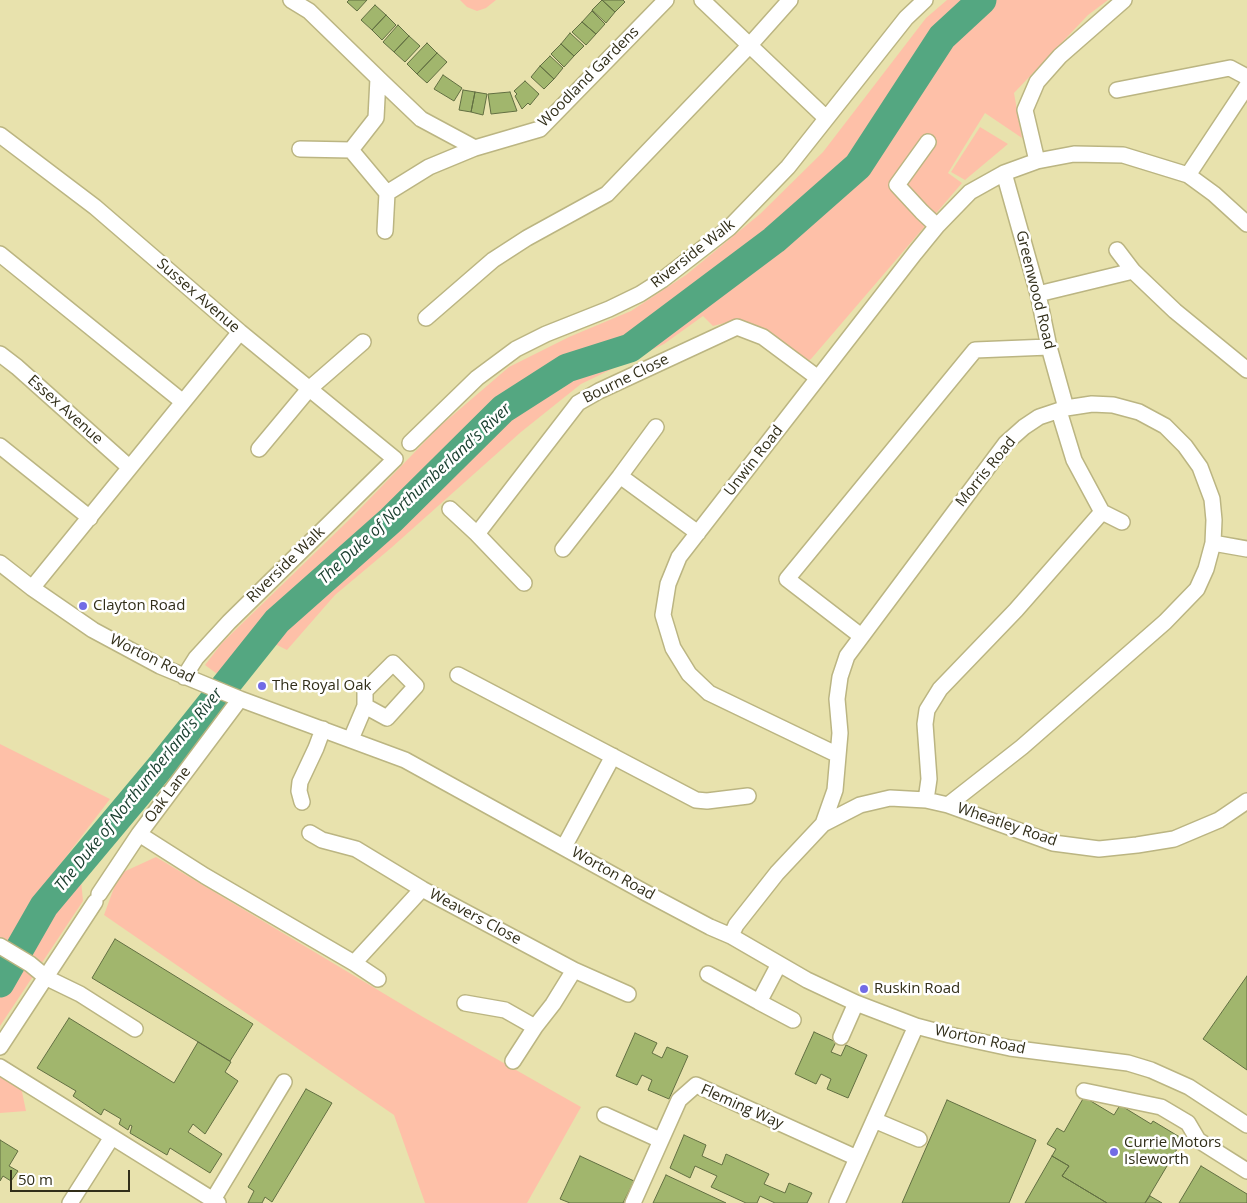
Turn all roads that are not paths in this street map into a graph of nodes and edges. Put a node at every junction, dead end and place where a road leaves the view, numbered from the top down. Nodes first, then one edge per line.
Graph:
1 (291, 0) edge
2 (666, 0) edge
3 (702, 0) edge
4 (790, 0) edge
5 (925, 0) edge
6 (1124, 0) edge
7 (749, 46) junction
8 (1247, 77) edge
9 (378, 78) junction
10 (1247, 86) edge
11 (1117, 90) dead end
12 (826, 118) junction
13 (0, 135) edge
14 (928, 142) dead end
15 (475, 148) junction
16 (300, 149) dead end
17 (351, 150) junction
18 (1036, 161) junction
19 (1004, 173) junction
20 (1188, 175) junction
21 (387, 193) junction
22 (1247, 224) edge
23 (937, 226) junction
24 (385, 231) dead end
25 (1117, 250) dead end
26 (0, 254) edge
27 (1133, 271) junction
28 (1038, 294) junction
29 (426, 318) dead end
30 (240, 332) junction
31 (363, 342) dead end
32 (1049, 347) junction
33 (0, 354) edge
34 (1247, 370) edge
35 (818, 378) junction
36 (310, 390) junction
37 (183, 402) junction
38 (1062, 409) junction
39 (656, 427) dead end
40 (410, 443) dead end
41 (0, 446) edge
42 (259, 449) dead end
43 (395, 458) joint
44 (129, 467) junction
45 (620, 476) junction
46 (450, 509) dead end
47 (1102, 512) junction
48 (90, 518) junction
49 (1122, 522) dead end
50 (698, 533) junction
51 (477, 534) junction
52 (1213, 543) junction
53 (1247, 548) edge
54 (562, 549) dead end
55 (0, 563) edge
56 (524, 583) dead end
57 (32, 588) junction
58 (861, 636) junction
59 (458, 675) dead end
60 (184, 677) junction
61 (235, 697) junction
62 (365, 706) dead end
63 (323, 729) junction
64 (351, 739) junction
65 (838, 755) junction
66 (613, 756) junction
67 (748, 796) dead end
68 (926, 800) junction
69 (1247, 801) edge
70 (302, 802) dead end
71 (948, 805) junction
72 (823, 824) junction
73 (310, 833) dead end
74 (139, 834) junction
75 (564, 847) junction
76 (422, 889) junction
77 (731, 936) junction
78 (0, 946) edge
79 (354, 963) junction
80 (779, 964) junction
81 (574, 970) junction
82 (708, 974) dead end
83 (47, 978) junction
84 (378, 979) dead end
85 (628, 994) dead end
86 (759, 1002) junction
87 (465, 1003) dead end
88 (856, 1003) junction
89 (793, 1020) dead end
90 (916, 1026) junction
91 (534, 1027) junction
92 (135, 1029) dead end
93 (840, 1037) dead end
94 (0, 1047) edge
95 (513, 1061) dead end
96 (0, 1067) edge
97 (284, 1082) dead end
98 (1084, 1091) dead end
99 (604, 1114) dead end
100 (874, 1120) junction
101 (1247, 1125) edge
102 (112, 1137) junction
103 (919, 1139) dead end
104 (660, 1140) junction
105 (857, 1158) junction
106 (1247, 1171) edge
107 (215, 1202) edge
108 (70, 1203) edge
109 (633, 1203) edge
110 (838, 1203) edge

1 - 9 street
2 - 15 street, Woodland Gardens
3 - 7 street
4 - 7 street
5 - 12 street, Riverside Walk
6 - 18 street
7 - 12 street
7 - 29 street
8 - 11 street
9 - 15 street
9 - 17 street
10 - 20 street
12 - 40 street, Riverside Walk
13 - 30 street, Sussex Avenue
14 - 23 street
15 - 21 street, Woodland Gardens
16 - 17 street
17 - 21 street
18 - 19 street, Unwin Road
18 - 20 street, Unwin Road
19 - 23 street, Unwin Road
19 - 28 street, Greenwood Road
20 - 22 street, Unwin Road
21 - 24 street
23 - 35 street, Unwin Road
25 - 27 street
26 - 37 street
27 - 28 street
27 - 34 street
28 - 32 street, Greenwood Road
30 - 36 street, Sussex Avenue
30 - 37 street
31 - 36 street
32 - 38 street, Greenwood Road
32 - 58 street
33 - 44 street, Essex Avenue
35 - 50 street, Unwin Road
35 - 51 street, Bourne Close
36 - 42 street
36 - 43 street, Sussex Avenue
37 - 44 street
38 - 47 street, Greenwood Road
38 - 52 street, Morris Road
38 - 58 street, Morris Road
39 - 45 street
41 - 48 street
43 - 60 street, Riverside Walk
44 - 48 street
45 - 50 street
45 - 54 street
46 - 51 street
47 - 49 street
47 - 68 street
48 - 57 street
50 - 65 street, Unwin Road
51 - 56 street
52 - 53 street
52 - 71 street, Morris Road
55 - 57 street, Worton Road
57 - 60 street, Worton Road
58 - 65 street, Morris Road
59 - 66 street
60 - 61 street, Worton Road
61 - 63 street, Worton Road
61 - 74 street, Oak Lane
62 - 64 street
63 - 64 street, Worton Road
63 - 70 street
64 - 75 street, Worton Road
65 - 72 street
66 - 67 street
66 - 75 street
68 - 71 street, Wheatley Road
68 - 72 street, Wheatley Road
69 - 71 street, Wheatley Road
72 - 77 street
73 - 76 street
74 - 79 street
74 - 83 street, Oak Lane
75 - 77 street, Worton Road
76 - 79 street, Weavers Close
76 - 81 street, Weavers Close
77 - 80 street, Worton Road
78 - 83 street
79 - 84 street
80 - 86 street
80 - 88 street, Worton Road
81 - 85 street, Weavers Close
81 - 91 street
82 - 86 street
83 - 92 street
83 - 94 street, Oak Lane
86 - 89 street
87 - 91 street
88 - 90 street, Worton Road
88 - 93 street
90 - 100 street
90 - 101 street, Worton Road
91 - 95 street
96 - 102 street
97 - 107 street
98 - 106 street
99 - 104 street
100 - 103 street
100 - 105 street
102 - 107 street
102 - 108 street
104 - 105 street, Fleming Way
104 - 109 street, Fleming Way
105 - 110 street

